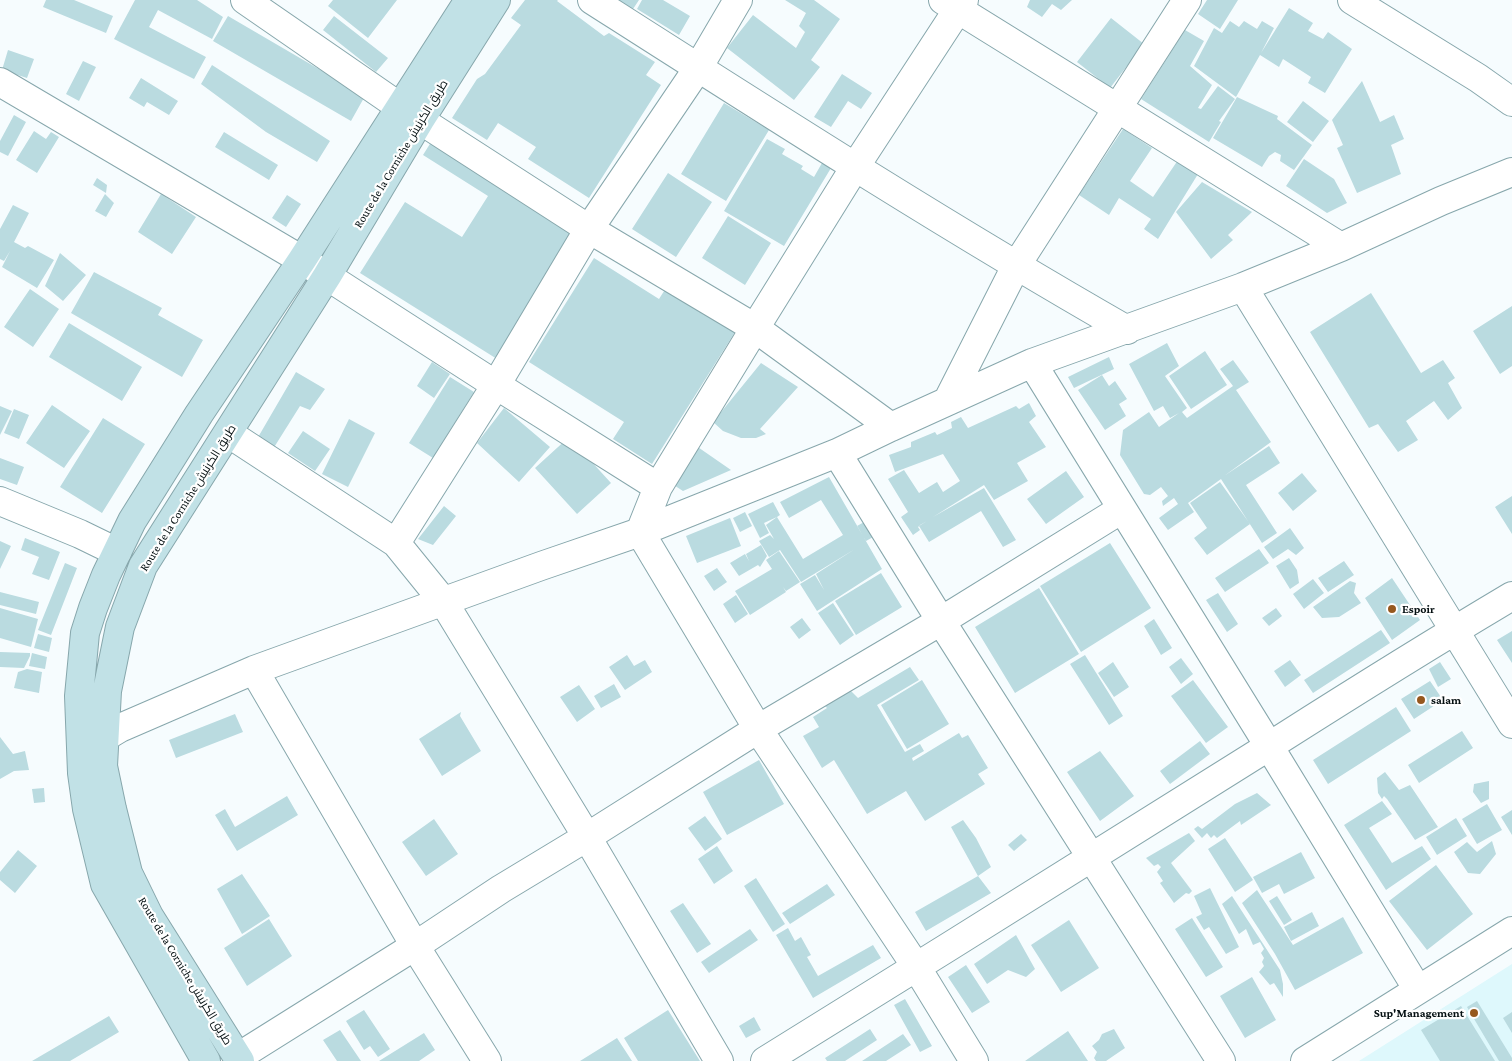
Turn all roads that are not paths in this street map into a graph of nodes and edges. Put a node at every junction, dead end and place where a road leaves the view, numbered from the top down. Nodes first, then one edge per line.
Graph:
1 (245, 0) edge
2 (469, 0) edge
3 (496, 0) edge
4 (592, 0) edge
5 (738, 0) edge
6 (1186, 0) edge
7 (1352, 0) edge
8 (955, 3) edge
9 (698, 68) junction
10 (0, 82) edge
11 (1512, 102) edge
12 (1118, 107) junction
13 (410, 114) junction
14 (854, 167) junction
15 (1512, 172) edge
16 (589, 229) junction
17 (1341, 247) junction
18 (302, 260) junction
19 (1016, 266) junction
20 (327, 276) junction
21 (1243, 287) junction
22 (755, 328) junction
23 (1127, 330) junction
24 (1032, 363) junction
25 (496, 385) junction
26 (948, 400) junction
27 (891, 426) junction
28 (228, 433) junction
29 (837, 453) junction
30 (658, 487) junction
31 (0, 501) edge
32 (1122, 509) junction
33 (640, 532) junction
34 (396, 543) junction
35 (116, 552) junction
36 (1512, 596) edge
37 (443, 601) junction
38 (941, 620) junction
39 (1455, 630) junction
40 (254, 670) junction
41 (1512, 724) edge
42 (758, 729) junction
43 (105, 737) junction
44 (1269, 746) junction
45 (587, 837) junction
46 (1091, 857) junction
47 (1512, 931) edge
48 (415, 946) junction
49 (917, 968) junction
50 (1418, 990) junction
51 (239, 1059) edge
52 (206, 1061) edge
53 (487, 1061) edge
54 (719, 1061) edge
55 (765, 1061) edge
56 (974, 1061) edge
57 (1220, 1061) edge
58 (1304, 1061) edge

1 - 13 street
2 - 13 street, Route de la Corniche طريق الكرنيش
3 - 13 street, Route de la Corniche طريق الكرنيش
4 - 9 street
5 - 9 street
6 - 12 street
7 - 11 street
8 - 12 street
8 - 14 street
9 - 14 street
9 - 16 street
10 - 18 street
12 - 17 street
12 - 19 street
13 - 16 street
13 - 18 street, Route de la Corniche طريق الكرنيش
13 - 20 street, Route de la Corniche طريق الكرنيش
14 - 19 street
14 - 22 street
15 - 17 street
16 - 22 street
16 - 25 street
17 - 21 street
18 - 20 street
18 - 35 street, Route de la Corniche طريق الكرنيش
19 - 23 street
19 - 26 street
20 - 25 street
20 - 28 street, Route de la Corniche طريق الكرنيش
21 - 23 street
21 - 39 street
22 - 27 street
22 - 30 street
23 - 24 street
24 - 26 street
24 - 32 street
25 - 30 street
25 - 34 street
26 - 27 street
27 - 29 street
28 - 34 street
28 - 43 street, Route de la Corniche طريق الكرنيش
29 - 33 street
29 - 38 street
30 - 33 street
31 - 35 street
32 - 38 street
32 - 44 street
33 - 37 street
33 - 42 street
34 - 37 street
35 - 52 street, Route de la Corniche طريق الكرنيش
36 - 39 street
37 - 40 street
37 - 45 street
38 - 42 street
38 - 46 street
39 - 41 street
39 - 44 street
40 - 43 street
40 - 48 street
42 - 45 street
42 - 49 street
43 - 51 street, Route de la Corniche طريق الكرنيش
44 - 46 street
44 - 50 street
45 - 48 street
45 - 54 street
46 - 49 street
46 - 57 street
47 - 50 street
48 - 51 street
48 - 53 street
49 - 55 street
49 - 56 street
50 - 58 street

